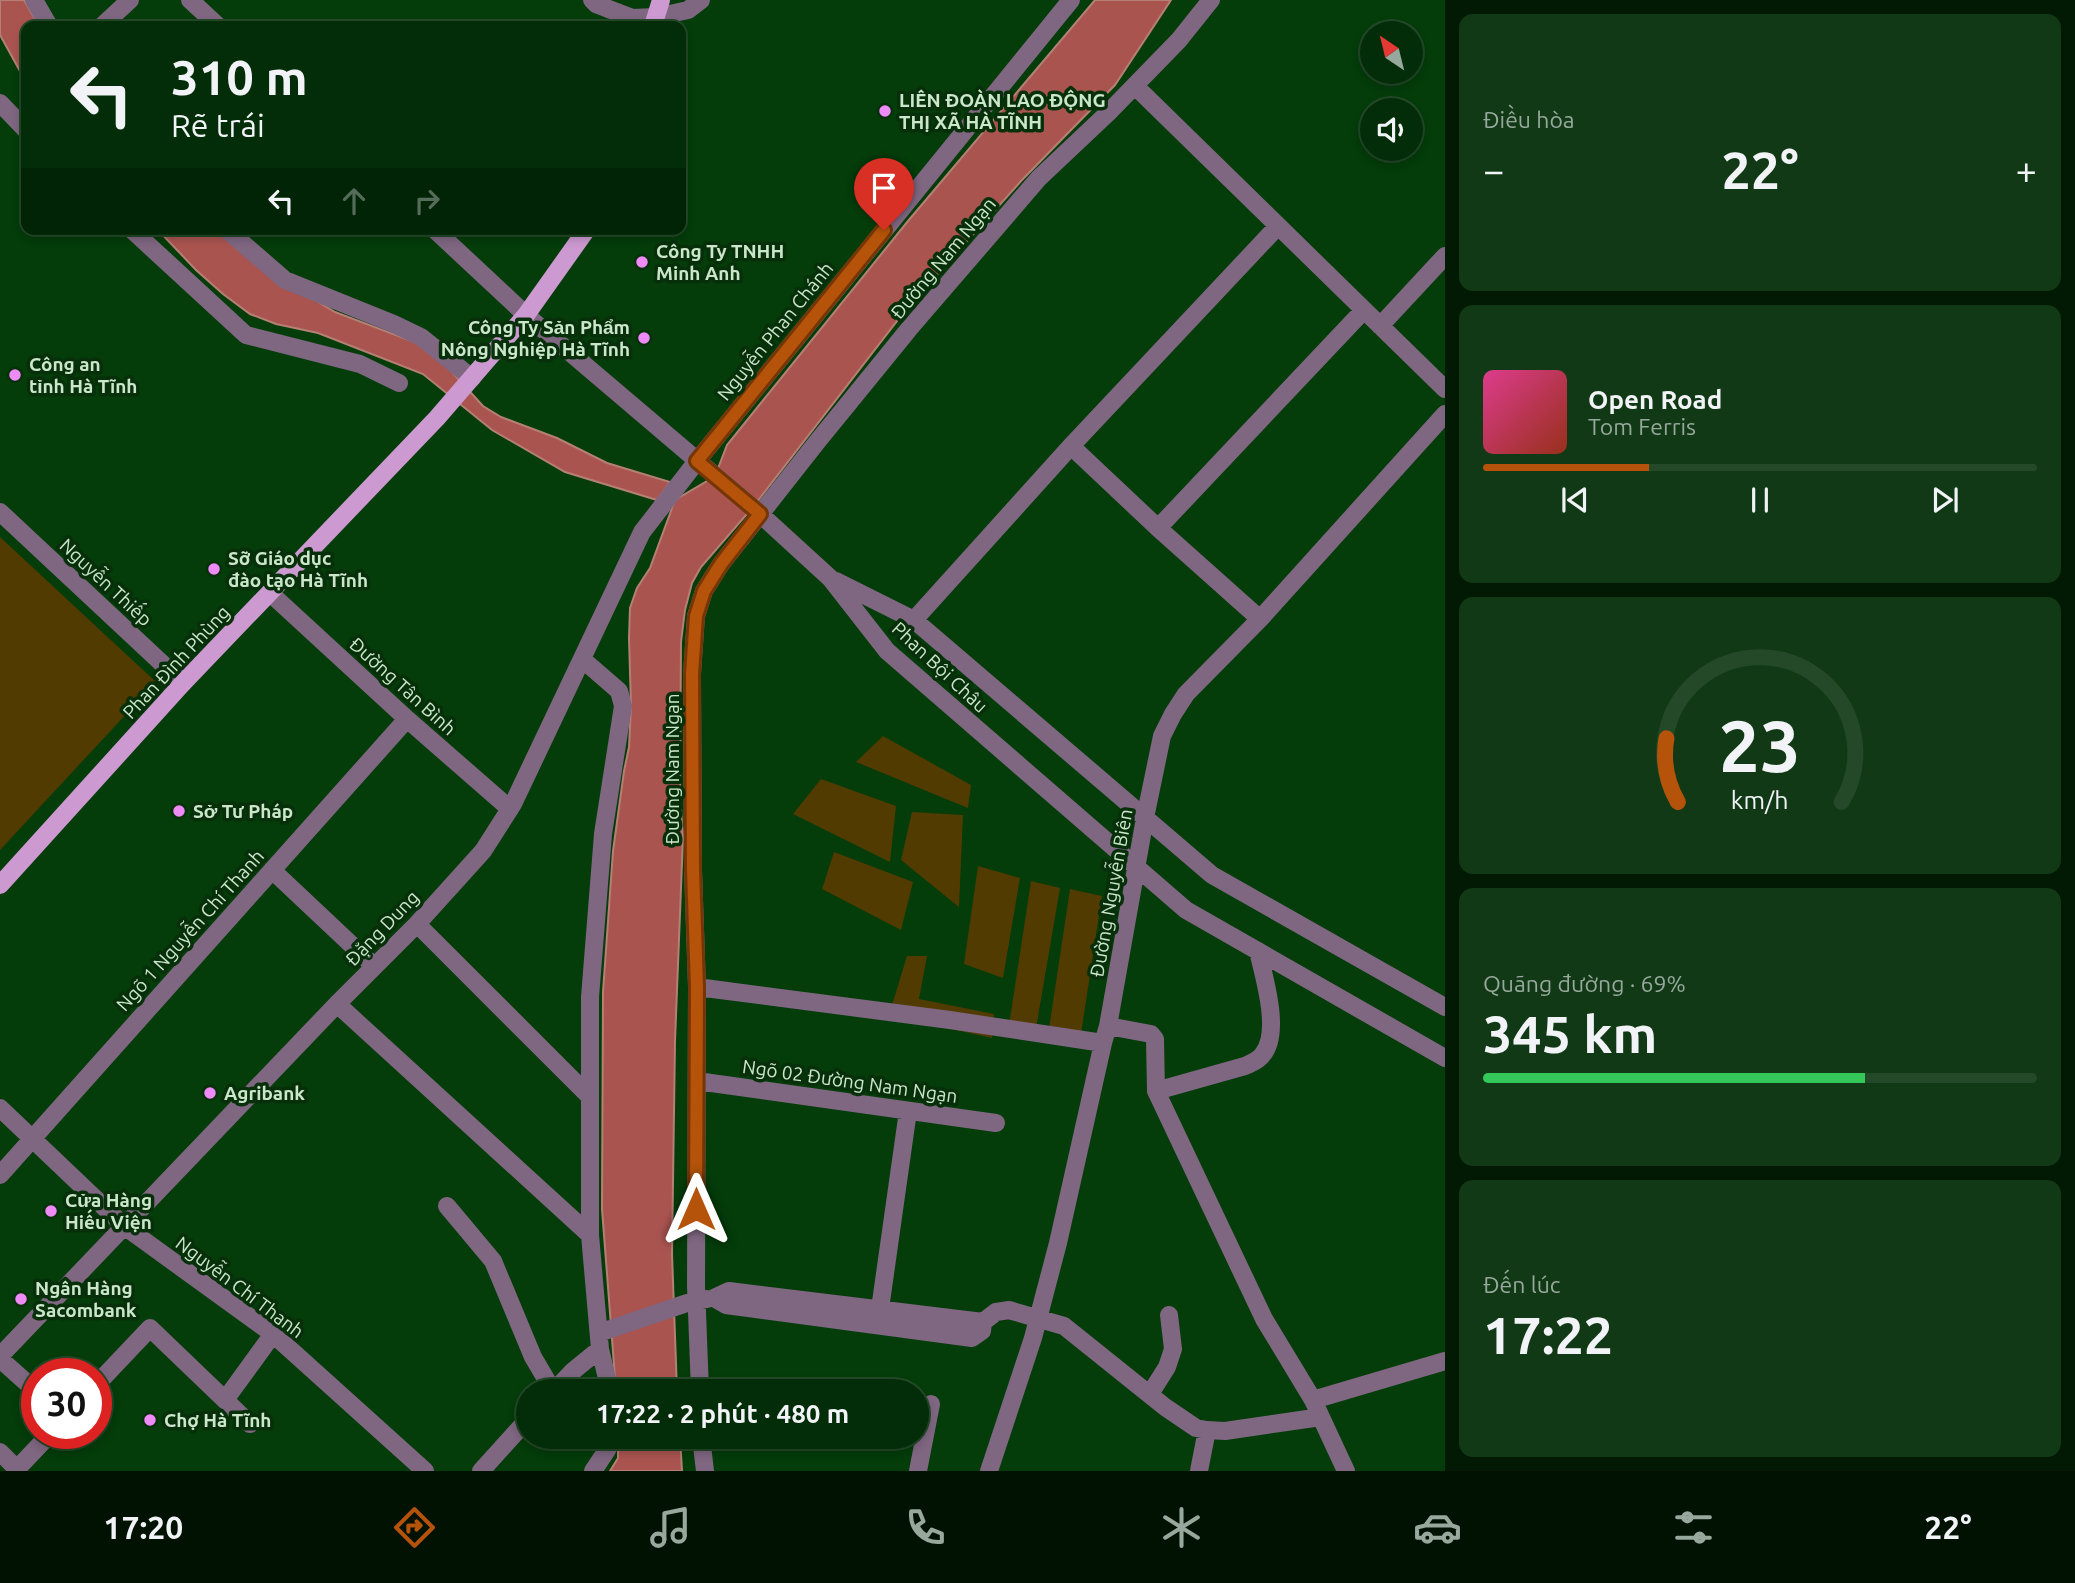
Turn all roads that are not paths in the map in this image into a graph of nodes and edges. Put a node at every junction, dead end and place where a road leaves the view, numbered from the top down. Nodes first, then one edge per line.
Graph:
1 (34, 0) edge
2 (130, 0) edge
3 (190, 0) edge
4 (592, 0) edge
5 (701, 0) edge
6 (1071, 0) edge
7 (1211, 0) edge
8 (657, 14) edge
9 (46, 21) edge
10 (107, 21) edge
11 (213, 21) edge
12 (1135, 86) junction
13 (0, 103) edge
14 (21, 125) edge
15 (1279, 226) junction
16 (138, 235) edge
17 (233, 235) edge
18 (441, 235) edge
19 (583, 235) edge
20 (1445, 256) edge
21 (1364, 310) junction
22 (526, 315) junction
23 (1380, 326) junction
24 (470, 381) junction
25 (399, 383) dead end
26 (1445, 389) edge
27 (1445, 414) edge
28 (1071, 446) junction
29 (697, 461) junction
30 (0, 512) edge
31 (760, 514) junction
32 (1158, 528) junction
33 (830, 578) junction
34 (270, 593) junction
35 (1260, 619) junction
36 (914, 620) junction
37 (582, 659) junction
38 (183, 683) junction
39 (407, 719) junction
40 (510, 809) junction
41 (1145, 818) junction
42 (1136, 867) junction
43 (272, 870) junction
44 (0, 885) edge
45 (416, 924) junction
46 (1258, 951) junction
47 (374, 966) junction
48 (697, 987) junction
49 (337, 1004) junction
50 (1445, 1007) edge
51 (1106, 1035) junction
52 (1445, 1058) edge
53 (697, 1081) junction
54 (1156, 1091) junction
55 (590, 1097) junction
56 (0, 1108) edge
57 (908, 1111) junction
58 (996, 1123) dead end
59 (32, 1138) junction
60 (0, 1175) edge
61 (447, 1206) dead end
62 (124, 1226) junction
63 (590, 1235) junction
64 (699, 1301) junction
65 (880, 1309) junction
66 (1169, 1315) dead end
67 (1038, 1319) junction
68 (984, 1322) junction
69 (273, 1335) junction
70 (603, 1337) junction
71 (0, 1357) edge
72 (1445, 1361) edge
73 (112, 1368) edge
74 (21, 1377) edge
75 (547, 1379) edge
76 (565, 1379) edge
77 (608, 1379) edge
78 (699, 1379) edge
79 (1150, 1394) junction
80 (225, 1400) junction
81 (1313, 1400) junction
82 (931, 1404) dead end
83 (1321, 1417) junction
84 (250, 1424) dead end
85 (1207, 1430) junction
86 (516, 1432) edge
87 (36, 1449) edge
88 (607, 1449) edge
89 (702, 1449) edge
90 (0, 1452) edge
91 (16, 1470) edge
92 (425, 1471) edge
93 (481, 1471) edge
94 (593, 1471) edge
95 (705, 1471) edge
96 (918, 1471) edge
97 (989, 1471) edge
98 (1199, 1471) edge
99 (1346, 1471) edge

1 - 9 street
2 - 10 street
3 - 11 street
4 - 8 street
5 - 8 street
6 - 29 street, Nguyễn Phan Chánh
7 - 12 street, Đường Nam Ngạn
12 - 15 street
12 - 31 street, Đường Nam Ngạn
13 - 14 street
15 - 21 street
15 - 28 street
16 - 25 street
17 - 24 street
18 - 22 street
19 - 22 main road, Phan Đình Phùng
20 - 23 street
21 - 23 street
21 - 32 street
22 - 24 main road, Phan Đình Phùng
22 - 29 street
23 - 26 street
24 - 34 main road, Phan Đình Phùng
27 - 35 street, Đường Nguyễn Biên
28 - 32 street
28 - 36 street
29 - 31 street
29 - 37 street, Đặng Dung
30 - 38 street, Nguyễn Thiếp
31 - 33 street
31 - 48 street, Đường Nam Ngạn
32 - 35 street
33 - 36 street, Phan Bội Châu
33 - 42 street, Phan Bội Châu
34 - 38 main road, Phan Đình Phùng
34 - 39 street, Đường Tân Bình
35 - 41 street, Đường Nguyễn Biên
36 - 41 street, Phan Bội Châu
37 - 40 street, Đặng Dung
37 - 55 street
38 - 44 main road, Phan Đình Phùng
39 - 40 street, Đường Tân Bình
39 - 43 street, Ngõ 1 Nguyễn Chí Thanh
40 - 45 street, Đặng Dung
41 - 42 street, Đường Nguyễn Biên
41 - 50 street, Phan Bội Châu
42 - 46 street, Phan Bội Châu
42 - 51 street, Đường Nguyễn Biên
43 - 47 street
43 - 59 street, Ngõ 1 Nguyễn Chí Thanh
45 - 47 street, Đặng Dung
45 - 55 street
46 - 52 street, Phan Bội Châu
46 - 54 street
47 - 49 street, Đặng Dung
48 - 51 street
48 - 53 street, Đường Nam Ngạn
49 - 62 street, Đặng Dung
49 - 63 street
51 - 54 street
51 - 67 street, Đường Nguyễn Biên
53 - 57 street, Ngõ 02 Đường Nam Ngạn
53 - 64 street, Đường Nam Ngạn
54 - 81 street
55 - 63 street
56 - 59 street, Nguyễn Chí Thanh
57 - 58 street, Ngõ 02 Đường Nam Ngạn
57 - 65 street
59 - 60 street, Ngõ 1 Nguyễn Chí Thanh
59 - 62 street, Nguyễn Chí Thanh
61 - 75 street
62 - 69 street, Nguyễn Chí Thanh
62 - 71 street, Đặng Dung
63 - 70 street
64 - 65 street
64 - 68 street
64 - 70 street
64 - 78 street, Đường Nam Ngạn
65 - 68 street
66 - 79 street
67 - 68 street
67 - 79 street
67 - 97 street, Đường Nguyễn Biên
69 - 80 street
69 - 92 street, Nguyễn Chí Thanh
70 - 76 street
70 - 77 street
71 - 74 street
72 - 81 street
73 - 80 street
79 - 85 street
80 - 84 street
81 - 83 street
82 - 96 street
83 - 85 street
83 - 99 street
85 - 98 street
86 - 93 street
87 - 91 street
88 - 94 street
89 - 95 street
90 - 91 street

